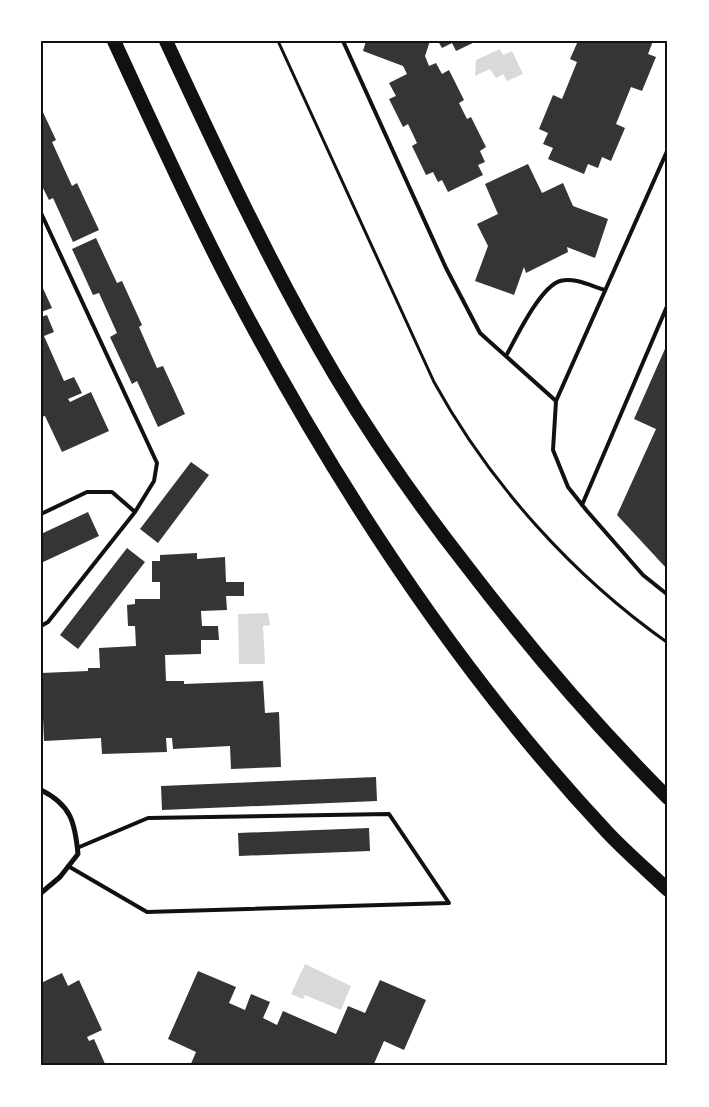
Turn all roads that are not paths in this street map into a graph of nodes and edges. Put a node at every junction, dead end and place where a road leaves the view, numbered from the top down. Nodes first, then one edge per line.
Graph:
1 (114, 41) edge
2 (166, 41) edge
3 (343, 41) edge
4 (668, 149) edge
5 (41, 213) edge
6 (605, 290) junction
7 (668, 304) edge
8 (506, 356) junction
9 (556, 401) junction
10 (582, 505) junction
11 (135, 512) junction
12 (41, 514) edge
13 (668, 594) edge
14 (41, 626) edge
15 (41, 790) edge
16 (668, 798) edge
17 (77, 848) junction
18 (68, 866) junction
19 (668, 890) edge
20 (41, 893) edge

1 - 19 highway
2 - 16 highway
3 - 8 lane
4 - 6 lane
5 - 11 lane
6 - 8 lane
6 - 9 lane
7 - 10 lane
8 - 9 lane
9 - 10 lane
10 - 13 lane
11 - 12 lane
11 - 14 lane
15 - 17 street
17 - 18 street
17 - 18 lane
18 - 20 street

